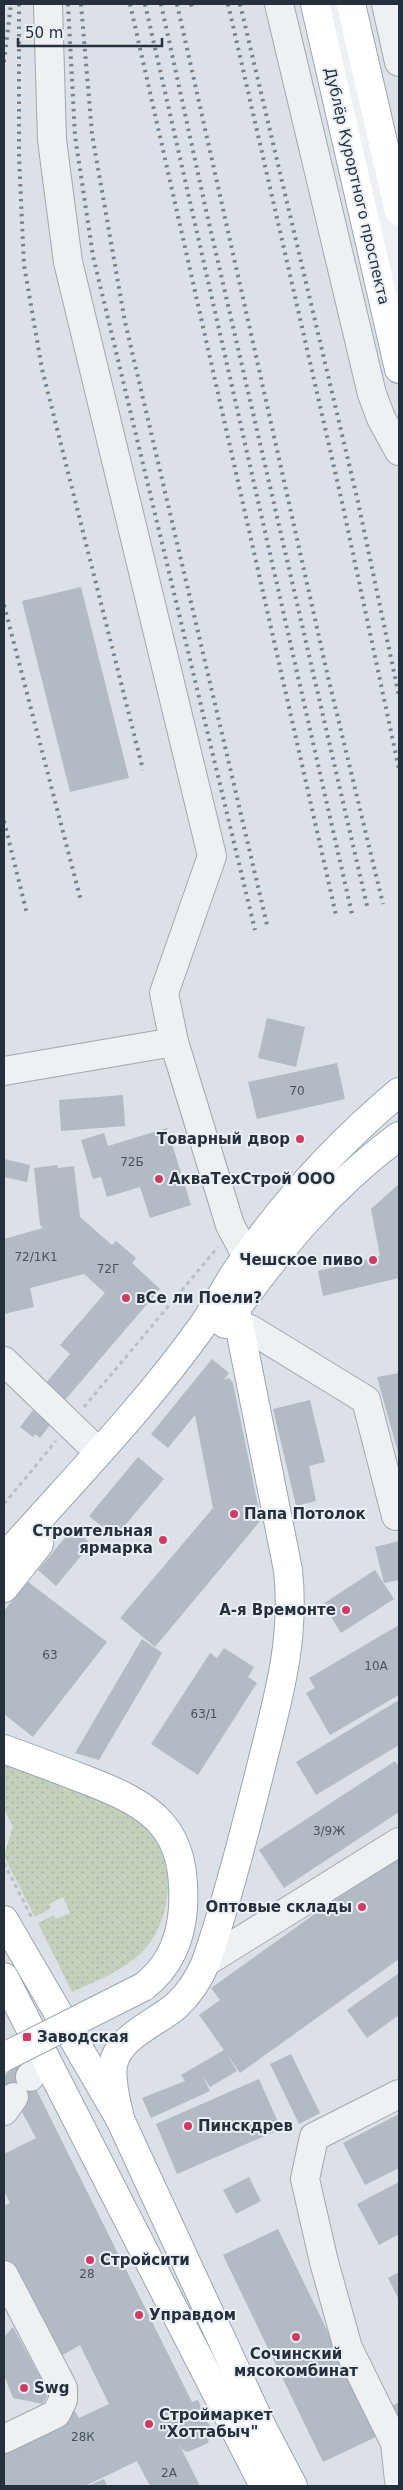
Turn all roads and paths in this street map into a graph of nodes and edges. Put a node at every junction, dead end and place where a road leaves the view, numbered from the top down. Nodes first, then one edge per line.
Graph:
1 (48, 4) edge
2 (279, 4) edge
3 (315, 4) edge
4 (335, 4) edge
5 (351, 4) edge
6 (386, 4) edge
7 (399, 62) edge
8 (399, 211) edge
9 (399, 286) edge
10 (399, 369) edge
11 (399, 451) edge
12 (174, 1042) junction
13 (4, 1071) edge
14 (399, 1092) edge
15 (399, 1136) edge
16 (223, 1240) dead end
17 (242, 1264) junction
18 (238, 1319) junction
19 (4, 1361) edge
20 (78, 1433) junction
21 (4, 1504) edge
22 (396, 1516) dead end
23 (4, 1538) edge
24 (4, 1558) edge
25 (4, 1588) edge
26 (4, 1748) edge
27 (399, 1842) edge
28 (4, 1920) edge
29 (206, 1962) junction
30 (4, 1977) edge
31 (4, 2015) edge
32 (4, 2057) edge
33 (26, 2077) edge
34 (399, 2094) edge
35 (120, 2119) junction
36 (4, 2276) edge
37 (4, 2439) edge
38 (399, 2481) edge
39 (264, 2486) edge
40 (293, 2486) edge

1 - 12 street
2 - 11 street
3 - 10 main road, Дублёр Курортного проспекта
4 - 9 street
5 - 8 main road
6 - 7 street
12 - 13 street
12 - 17 street
14 - 17 main road
15 - 18 main road
16 - 20 path
17 - 20 main road
17 - 24 main road
18 - 22 street
18 - 25 main road
18 - 29 main road
19 - 20 street
20 - 21 path
20 - 23 main road
26 - 32 main road, bridge
27 - 29 street
28 - 35 main road
29 - 35 main road
30 - 33 main road
31 - 33 main road
33 - 39 main road
34 - 38 street
35 - 40 main road
36 - 37 street

